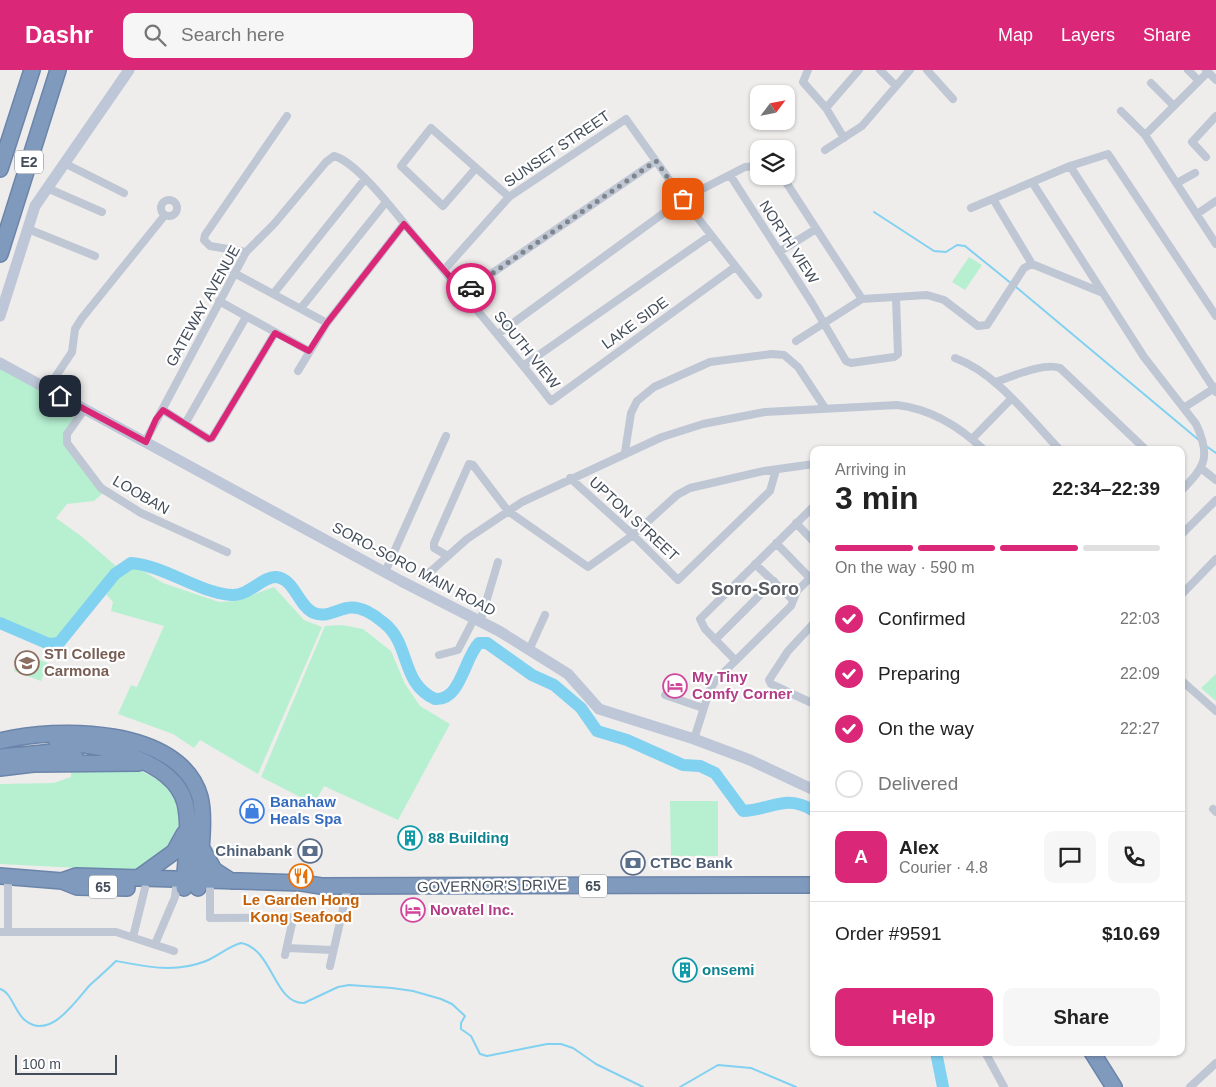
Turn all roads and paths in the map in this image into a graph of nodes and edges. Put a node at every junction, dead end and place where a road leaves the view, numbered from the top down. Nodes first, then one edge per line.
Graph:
1 (32, 70) edge
2 (58, 70) edge
3 (129, 70) edge
4 (859, 70) edge
5 (880, 70) edge
6 (910, 70) edge
7 (927, 70) edge
8 (1188, 70) edge
9 (805, 71) edge
10 (1207, 71) edge
11 (1216, 80) edge
12 (1199, 81) junction
13 (1151, 83) dead end
14 (896, 86) junction
15 (953, 99) dead end
16 (1174, 106) junction
17 (826, 108) junction
18 (1120, 111) dead end
19 (287, 116) dead end
20 (1214, 122) edge
21 (1145, 135) junction
22 (844, 138) junction
23 (825, 150) dead end
24 (1206, 157) dead end
25 (656, 161) junction
26 (64, 163) junction
27 (1070, 166) junction
28 (750, 167) edge
29 (476, 168) junction
30 (0, 169) edge
31 (1195, 173) dead end
32 (730, 175) junction
33 (365, 179) junction
34 (1032, 182) junction
35 (1177, 183) junction
36 (788, 185) edge
37 (47, 188) junction
38 (124, 193) dead end
39 (509, 197) junction
40 (683, 199) junction
41 (993, 199) junction
42 (1216, 201) edge
43 (386, 202) junction
44 (971, 208) dead end
45 (102, 212) dead end
46 (1197, 214) junction
47 (165, 215) dead end
48 (404, 224) junction
49 (28, 229) junction
50 (816, 229) junction
51 (711, 235) junction
52 (1216, 244) edge
53 (246, 252) junction
54 (779, 252) junction
55 (0, 254) edge
56 (95, 256) dead end
57 (1032, 264) junction
58 (735, 267) junction
59 (444, 270) junction
60 (234, 273) junction
61 (274, 293) junction
62 (464, 293) junction
63 (1103, 293) junction
64 (758, 295) dead end
65 (896, 298) junction
66 (862, 299) junction
67 (219, 301) junction
68 (301, 308) junction
69 (0, 316) edge
70 (1216, 316) edge
71 (246, 317) junction
72 (327, 323) junction
73 (824, 324) junction
74 (275, 333) junction
75 (498, 334) junction
76 (796, 341) dead end
77 (309, 351) junction
78 (955, 358) dead end
79 (0, 363) edge
80 (523, 366) junction
81 (298, 371) dead end
82 (995, 382) junction
83 (48, 388) junction
84 (1215, 389) edge
85 (1011, 399) junction
86 (551, 401) joint
87 (1185, 407) junction
88 (825, 408) junction
89 (84, 410) junction
90 (163, 410) junction
91 (185, 424) junction
92 (446, 436) dead end
93 (972, 439) junction
94 (146, 442) junction
95 (980, 446) edge
96 (1056, 446) edge
97 (1142, 446) edge
98 (625, 452) junction
99 (810, 465) edge
100 (1202, 469) junction
101 (776, 470) junction
102 (570, 478) junction
103 (1216, 480) edge
104 (1185, 487) edge
105 (1216, 500) edge
106 (810, 510) edge
107 (508, 511) junction
108 (796, 524) junction
109 (1185, 532) edge
110 (633, 535) junction
111 (810, 538) edge
112 (776, 543) junction
113 (227, 552) dead end
114 (448, 556) junction
115 (1216, 559) edge
116 (498, 562) dead end
117 (755, 564) junction
118 (385, 572) junction
119 (430, 572) dead end
120 (810, 574) edge
121 (810, 578) edge
122 (774, 581) junction
123 (1185, 591) edge
124 (793, 600) junction
125 (545, 615) dead end
126 (477, 620) junction
127 (810, 626) edge
128 (716, 640) junction
129 (529, 650) junction
130 (439, 655) dead end
131 (735, 660) junction
132 (1185, 684) edge
133 (665, 695) dead end
134 (810, 702) edge
135 (703, 708) junction
136 (1216, 711) edge
137 (694, 739) junction
138 (0, 741) edge
139 (0, 748) edge
140 (0, 757) edge
141 (144, 762) junction
142 (101, 764) junction
143 (0, 768) edge
144 (810, 788) edge
145 (187, 828) junction
146 (200, 844) junction
147 (4, 877) edge
148 (232, 881) junction
149 (142, 883) junction
150 (810, 885) edge
151 (192, 886) junction
152 (321, 886) junction
153 (348, 886) junction
154 (4, 897) edge
155 (341, 917) junction
156 (293, 919) junction
157 (4, 932) edge
158 (133, 937) junction
159 (155, 944) junction
160 (332, 950) junction
161 (174, 951) dead end
162 (330, 966) dead end
163 (987, 1056) edge
164 (1095, 1056) edge
165 (1216, 1063) edge
166 (1004, 1087) edge
167 (1114, 1087) edge
168 (1190, 1087) edge

1 - 30 highway, E2
2 - 55 highway, E2
3 - 26 street
4 - 17 street
5 - 14 street
6 - 14 street
7 - 15 street
8 - 12 street
9 - 17 street
10 - 11 street
10 - 12 street
12 - 16 street
13 - 16 street
14 - 22 street
16 - 21 street
17 - 22 street
18 - 21 street
19 - 53 street
20 - 24 street
21 - 35 street
22 - 23 street
25 - 39 street, SUNSET STREET
25 - 40 street
25 - 62 street
26 - 37 street
26 - 38 street
27 - 34 street
27 - 70 street
27 - 84 street
28 - 32 street
29 - 29 street
29 - 39 street
31 - 35 street
32 - 40 street
32 - 54 street, NORTH VIEW
33 - 43 street, SOUTH VIEW
33 - 53 street, GATEWAY AVENUE
33 - 61 street
34 - 41 street
34 - 63 street
35 - 46 street
36 - 50 street
37 - 45 street
37 - 49 street
39 - 59 street, SUNSET STREET
40 - 51 street
40 - 75 street
41 - 44 street
41 - 57 street
42 - 46 street
43 - 48 street, SOUTH VIEW
43 - 68 street
46 - 52 street
47 - 83 street
48 - 59 street, SOUTH VIEW
48 - 72 street
49 - 56 street
49 - 69 street
50 - 54 street
50 - 66 street
51 - 58 street
51 - 80 street
53 - 60 street, GATEWAY AVENUE
54 - 73 street, NORTH VIEW
57 - 63 street
57 - 65 street
58 - 64 street
58 - 86 street, LAKE SIDE
59 - 62 street, SOUTH VIEW
60 - 61 street
60 - 67 street, GATEWAY AVENUE
61 - 68 street
62 - 75 street, SOUTH VIEW
63 - 87 street
65 - 66 street
65 - 73 street, NORTH VIEW
66 - 73 street
67 - 71 street
67 - 90 street, GATEWAY AVENUE
68 - 72 street
71 - 74 street
71 - 91 street
72 - 77 street
73 - 76 street
74 - 77 street
74 - 91 street
75 - 80 street, SOUTH VIEW
77 - 81 street
78 - 82 street
79 - 83 street, SORO-SORO MAIN ROAD
80 - 86 street, SOUTH VIEW
82 - 85 street
82 - 97 street
83 - 89 street, SORO-SORO MAIN ROAD
84 - 87 street
85 - 93 street
85 - 96 street
87 - 100 street
88 - 93 street
88 - 98 street
88 - 98 street
89 - 94 street, SORO-SORO MAIN ROAD
89 - 113 street, LOOBAN
90 - 91 street
90 - 94 street, GATEWAY AVENUE
92 - 118 street
93 - 95 street
94 - 118 street, SORO-SORO MAIN ROAD
98 - 102 street
99 - 101 street
100 - 103 street
100 - 104 street
101 - 110 street
101 - 110 street, UPTON STREET
102 - 107 street
102 - 110 street, UPTON STREET
105 - 109 street
106 - 108 street
107 - 110 street
107 - 114 street
107 - 114 street
108 - 111 street
108 - 112 street
112 - 117 street
112 - 120 street
114 - 119 street
115 - 123 street
116 - 126 street
117 - 122 street
117 - 128 street
118 - 126 street, SORO-SORO MAIN ROAD
121 - 124 street
122 - 124 street
122 - 128 street
124 - 131 street
125 - 129 street
126 - 129 street, SORO-SORO MAIN ROAD
126 - 130 street
127 - 134 street
128 - 131 street
129 - 137 street, SORO-SORO MAIN ROAD
131 - 135 street
132 - 136 street
133 - 135 street
135 - 137 street
137 - 144 street, SORO-SORO MAIN ROAD
138 - 146 highway
139 - 141 highway
140 - 142 highway
141 - 142 highway
141 - 145 highway
142 - 143 highway
145 - 149 highway
145 - 151 highway
146 - 148 highway
146 - 151 highway
147 - 149 highway, GOVERNOR'S DRIVE / 65
147 - 154 street
148 - 151 highway, GOVERNOR'S DRIVE / 65
148 - 152 highway, GOVERNOR'S DRIVE / 65
149 - 151 highway, GOVERNOR'S DRIVE / 65
149 - 158 street
150 - 153 highway, GOVERNOR'S DRIVE / 65
151 - 152 highway, GOVERNOR'S DRIVE / 65
151 - 156 street
151 - 159 street
152 - 153 highway, GOVERNOR'S DRIVE / 65
153 - 155 street
154 - 157 street
155 - 156 street
155 - 160 street
156 - 160 street
157 - 158 street
158 - 159 street
159 - 161 street
160 - 162 street
163 - 166 street
164 - 167 highway
165 - 168 street

